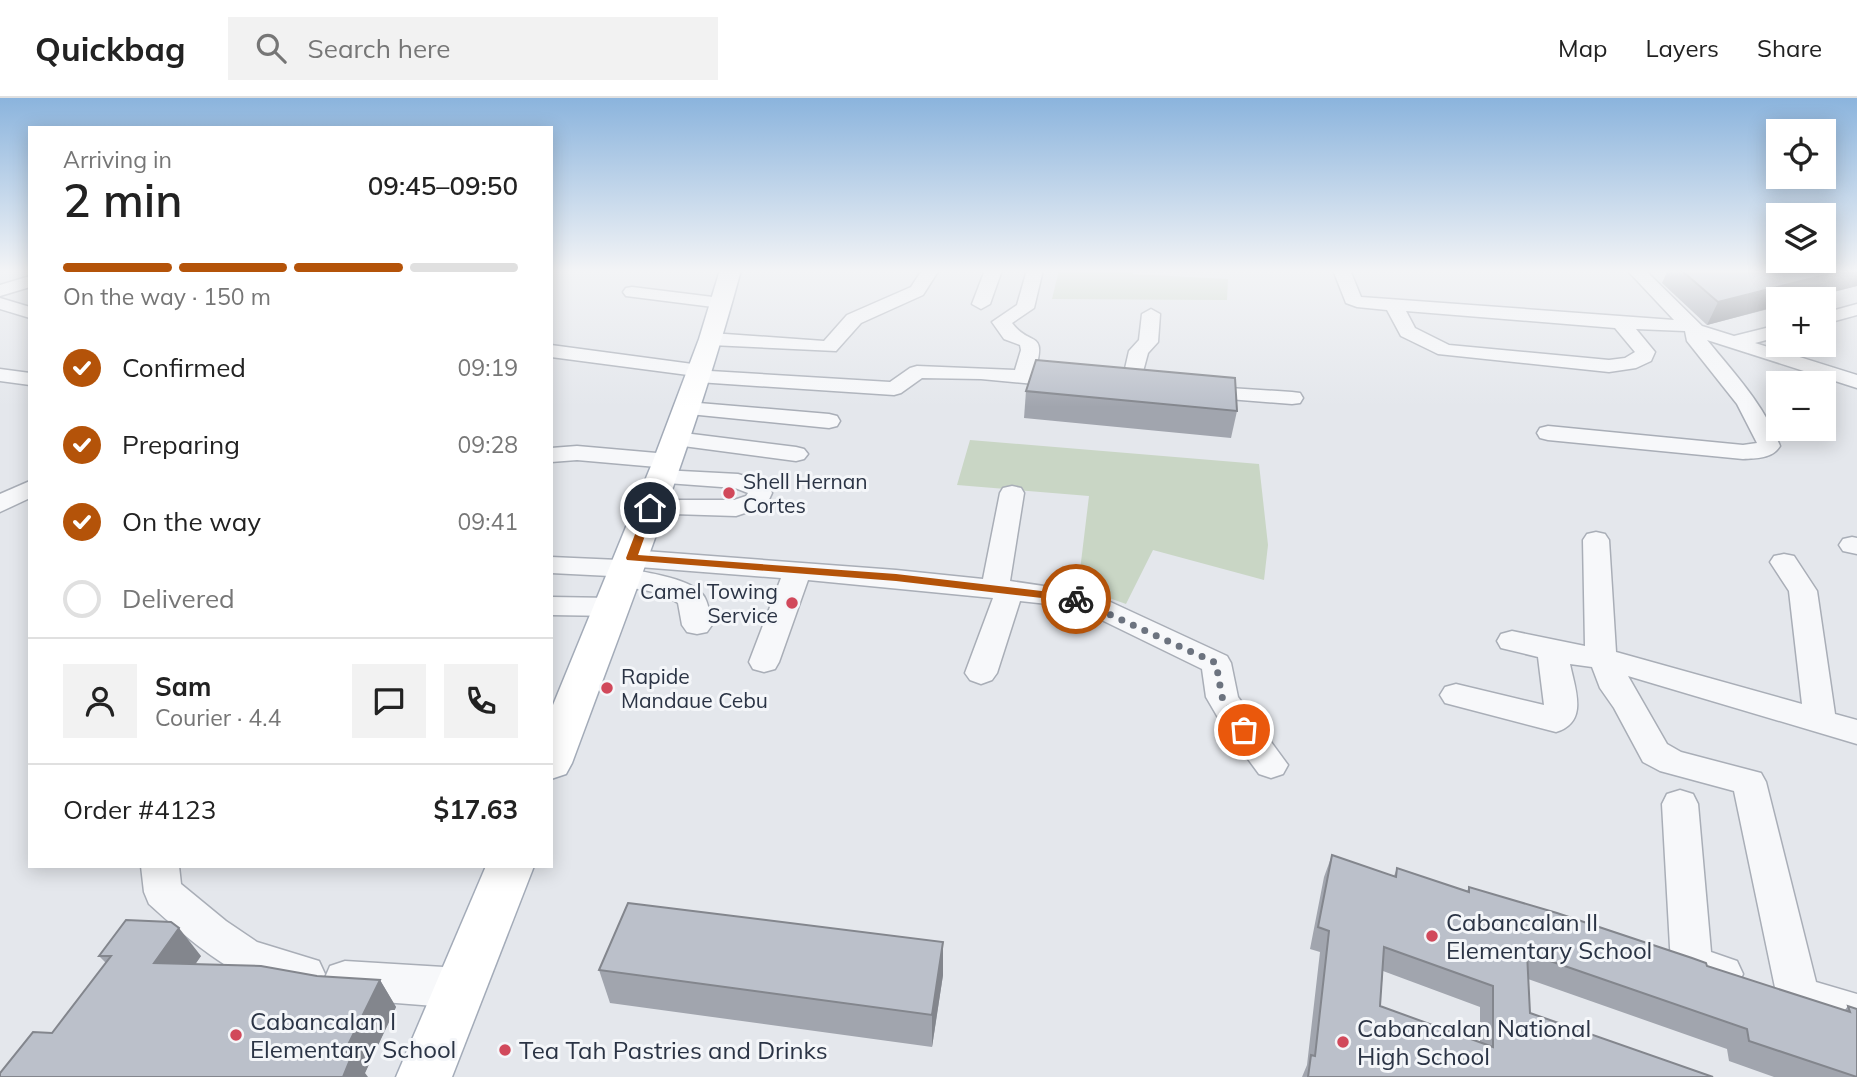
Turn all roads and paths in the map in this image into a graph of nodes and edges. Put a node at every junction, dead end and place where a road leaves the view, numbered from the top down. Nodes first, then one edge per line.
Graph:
1 (698, 316) edge
2 (707, 316) edge
3 (718, 316) edge
4 (859, 316) edge
5 (1011, 316) edge
6 (1151, 316) edge
7 (1399, 316) edge
8 (1533, 316) edge
9 (1682, 316) edge
10 (717, 319) junction
11 (1621, 323) junction
12 (1693, 328) junction
13 (1766, 334) edge
14 (1731, 343) junction
15 (553, 352) edge
16 (1778, 370) junction
17 (1781, 371) edge
18 (699, 374) junction
19 (0, 375) edge
20 (1023, 377) junction
21 (28, 379) edge
22 (1131, 386) junction
23 (1836, 387) edge
24 (1156, 388) edge
25 (1856, 389) edge
26 (1180, 391) edge
27 (1292, 398) dead end
28 (687, 408) junction
29 (829, 421) dead end
30 (1548, 433) dead end
31 (796, 454) dead end
32 (553, 455) edge
33 (669, 459) junction
34 (28, 489) edge
35 (1012, 494) dead end
36 (0, 504) edge
37 (650, 508) junction
38 (1596, 540) dead end
39 (1784, 562) dead end
40 (553, 565) edge
41 (627, 568) junction
42 (797, 570) junction
43 (1002, 589) junction
44 (553, 606) edge
45 (612, 607) junction
46 (697, 625) dead end
47 (1512, 641) dead end
48 (1552, 652) junction
49 (1601, 658) junction
50 (764, 662) dead end
51 (981, 673) dead end
52 (1456, 695) dead end
53 (1820, 722) junction
54 (1857, 732) edge
55 (553, 758) edge
56 (1271, 765) dead end
57 (1680, 804) dead end
58 (160, 868) edge
59 (508, 868) edge
60 (460, 988) junction
61 (1799, 998) junction
62 (1857, 1014) edge
63 (424, 1077) edge

1 - 10 street
2 - 10 street
3 - 10 main road
4 - 10 street
5 - 20 street
6 - 22 street
7 - 11 street
8 - 11 street
9 - 12 street
10 - 18 main road
11 - 12 street
12 - 14 street
12 - 30 street
13 - 14 street
14 - 16 street
15 - 18 street
16 - 17 street
16 - 25 street
18 - 20 street
18 - 28 main road
19 - 21 street
20 - 22 street
22 - 24 street
23 - 25 street
26 - 27 street
28 - 29 street
28 - 33 main road
31 - 33 street
32 - 33 street
33 - 37 main road
33 - 37 street
34 - 36 street
35 - 43 street
37 - 41 main road
38 - 49 street
39 - 53 street
40 - 41 street
41 - 42 street
41 - 45 main road
41 - 46 street
42 - 43 street
42 - 50 street
43 - 51 street
43 - 56 street
44 - 45 street
45 - 55 main road
47 - 48 street
48 - 49 street
48 - 52 street
49 - 53 street
49 - 61 street
53 - 54 street
57 - 61 street
58 - 60 street
59 - 60 main road
60 - 63 main road
61 - 62 street

